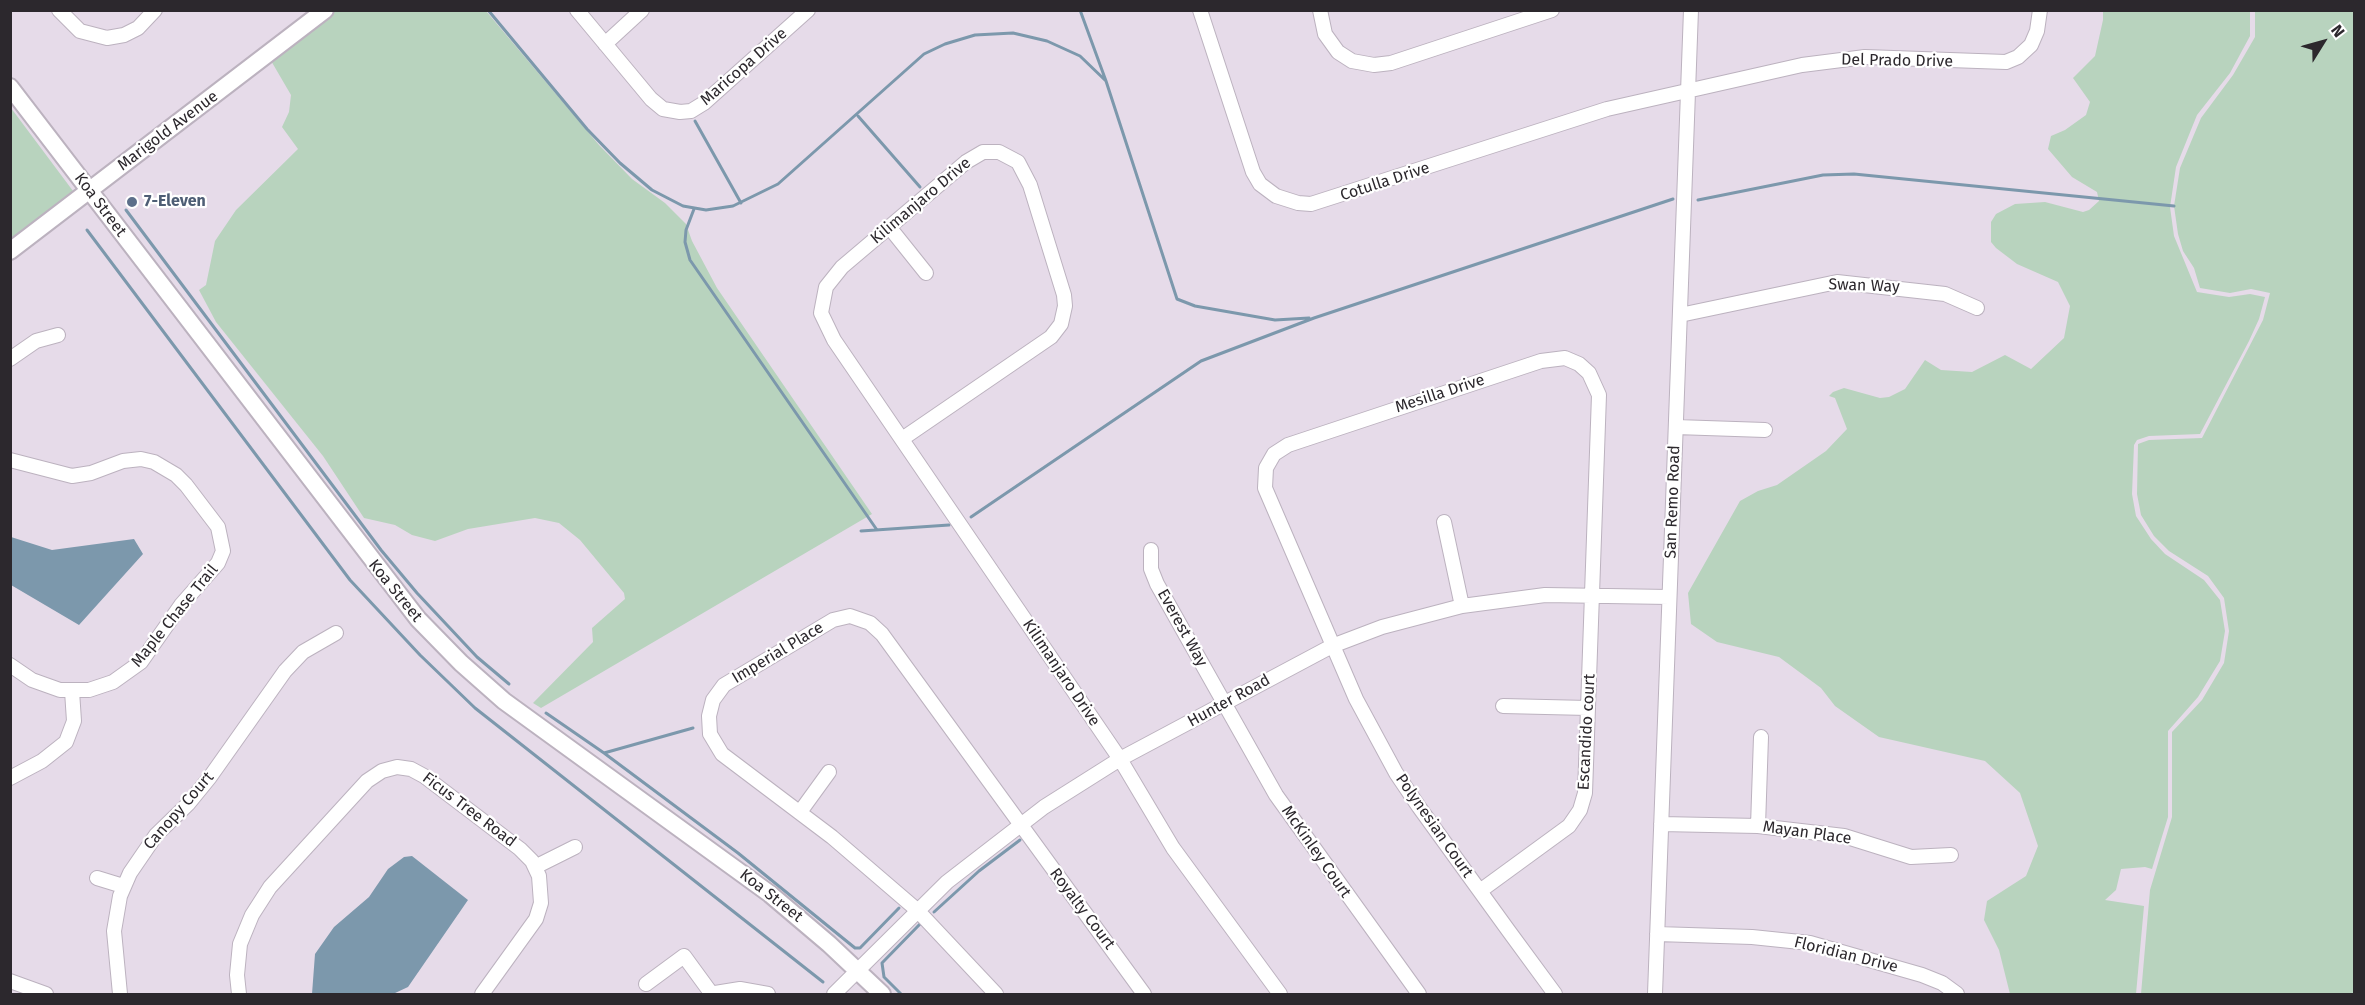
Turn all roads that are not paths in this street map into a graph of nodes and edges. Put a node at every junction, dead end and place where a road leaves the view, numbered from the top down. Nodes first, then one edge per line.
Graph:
1 (59, 10) edge
2 (155, 10) edge
3 (325, 10) edge
4 (577, 10) edge
5 (642, 10) edge
6 (808, 10) edge
7 (1200, 10) edge
8 (1320, 10) edge
9 (1552, 10) edge
10 (1691, 10) edge
11 (2040, 10) edge
12 (605, 44) junction
13 (10, 87) edge
14 (1688, 90) junction
15 (90, 191) junction
16 (890, 228) junction
17 (10, 251) edge
18 (926, 273) dead end
19 (1977, 308) dead end
20 (1680, 315) junction
21 (58, 335) dead end
22 (10, 358) edge
23 (1676, 427) junction
24 (1765, 430) dead end
25 (902, 439) junction
26 (10, 460) edge
27 (1444, 522) dead end
28 (1151, 550) dead end
29 (1593, 595) junction
30 (1669, 597) junction
31 (1462, 606) junction
32 (336, 633) dead end
33 (1332, 645) junction
34 (10, 665) edge
35 (72, 691) junction
36 (1224, 704) junction
37 (1503, 706) dead end
38 (1588, 708) junction
39 (1761, 736) dead end
40 (1119, 759) junction
41 (830, 772) dead end
42 (10, 778) edge
43 (800, 812) junction
44 (1019, 824) junction
45 (1661, 824) junction
46 (1758, 826) junction
47 (575, 847) dead end
48 (1951, 855) dead end
49 (535, 867) junction
50 (97, 878) dead end
51 (123, 886) junction
52 (1480, 891) junction
53 (917, 910) junction
54 (1657, 934) junction
55 (857, 969) junction
56 (10, 981) edge
57 (646, 984) dead end
58 (46, 994) edge
59 (120, 994) edge
60 (239, 994) edge
61 (482, 994) edge
62 (710, 994) edge
63 (768, 994) edge
64 (834, 994) edge
65 (882, 994) edge
66 (996, 994) edge
67 (1144, 994) edge
68 (1280, 994) edge
69 (1419, 994) edge
70 (1555, 994) edge
71 (1655, 994) edge
72 (1957, 994) edge

1 - 2 street
3 - 15 main road, Marigold Avenue
4 - 12 street, Maricopa Drive
5 - 12 street
6 - 12 street, Maricopa Drive
7 - 14 street, Cotulla Drive
8 - 9 street
10 - 14 street, San Remo Road
11 - 14 street, Del Prado Drive
13 - 15 main road, Koa Street
14 - 20 street, San Remo Road
15 - 17 main road, Marigold Avenue
15 - 55 main road, Koa Street
16 - 18 street
16 - 25 street, Kilimanjaro Drive
16 - 25 street, Kilimanjaro Drive
19 - 20 street, Swan Way
20 - 23 street, San Remo Road
21 - 22 street
23 - 24 street
23 - 30 street, San Remo Road
25 - 40 street, Kilimanjaro Drive
26 - 35 street, Maple Chase Trail
27 - 31 street
28 - 36 street, Everest Way
29 - 30 street, Hunter Road
29 - 31 street, Hunter Road
29 - 33 street, Mesilla Drive
29 - 38 street, Escandido court
30 - 45 street, San Remo Road
31 - 33 street, Hunter Road
32 - 51 street, Canopy Court
33 - 36 street, Hunter Road
33 - 52 street, Polynesian Court
34 - 35 street, Maple Chase Trail
35 - 42 street
36 - 40 street, Hunter Road
36 - 69 street, McKinley Court
37 - 38 street
38 - 52 street, Escandido court
39 - 46 street
40 - 44 street, Hunter Road
40 - 68 street
41 - 43 street
43 - 44 street, Imperial Place
43 - 53 street, Imperial Place
44 - 53 street, Hunter Road
44 - 67 street, Royalty Court
45 - 46 street, Mayan Place
45 - 54 street, San Remo Road
46 - 48 street, Mayan Place
47 - 49 street
49 - 60 street, Ficus Tree Road
49 - 61 street
50 - 51 street
51 - 59 street, Canopy Court
52 - 70 street, Polynesian Court
53 - 55 street, Hunter Road
53 - 66 street
54 - 71 street, San Remo Road
54 - 72 street, Floridian Drive
55 - 64 street, Hunter Road
55 - 65 main road, Koa Street
56 - 58 street
57 - 62 street
62 - 63 street

